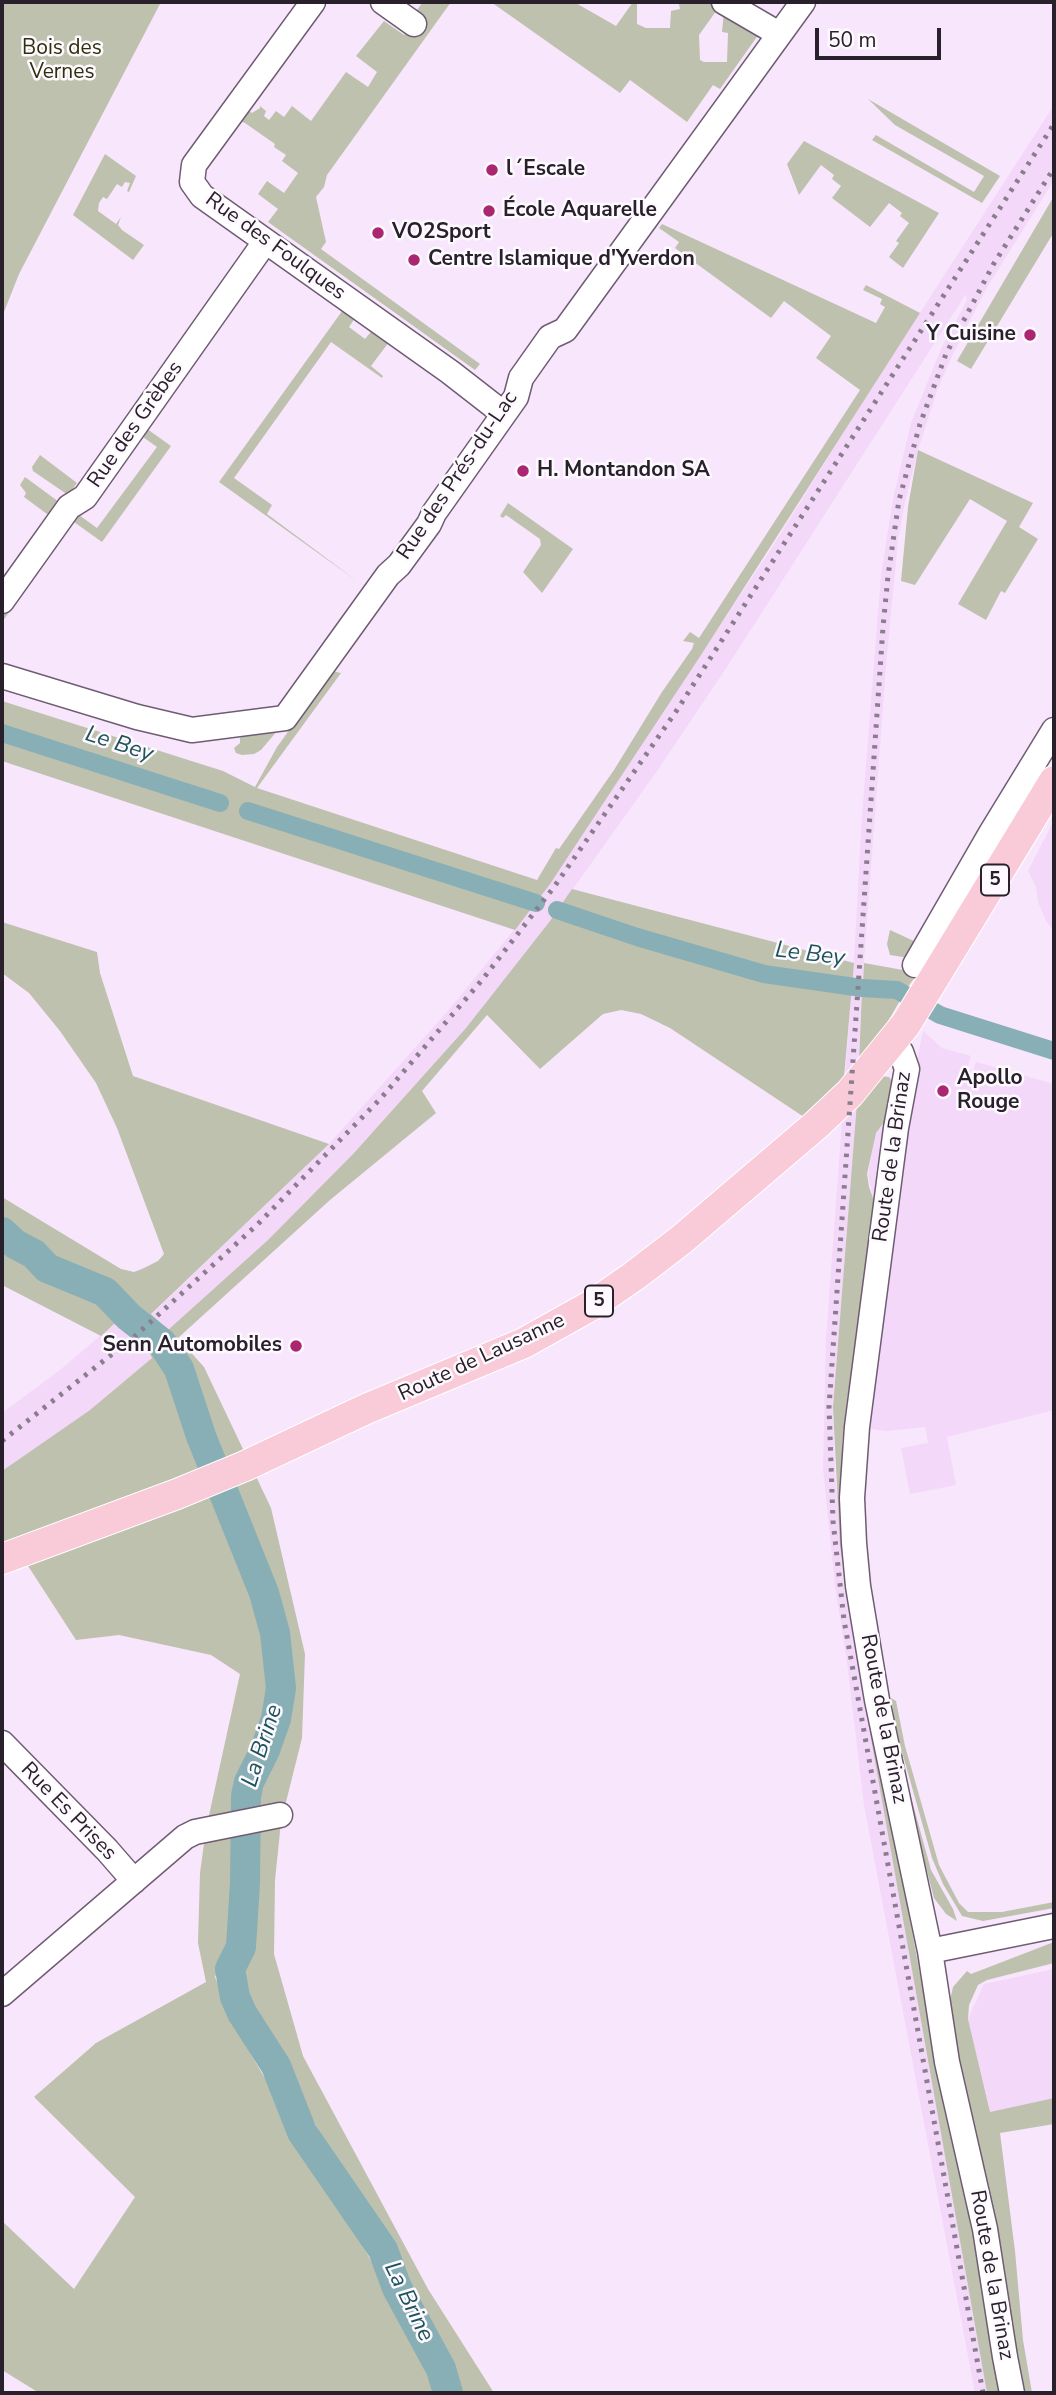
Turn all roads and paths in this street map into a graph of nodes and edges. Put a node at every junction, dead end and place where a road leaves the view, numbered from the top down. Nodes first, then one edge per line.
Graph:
1 (313, 2) edge
2 (383, 2) edge
3 (724, 2) edge
4 (803, 2) edge
5 (414, 24) dead end
6 (779, 34) junction
7 (265, 242) junction
8 (504, 414) junction
9 (2, 601) edge
10 (2, 676) edge
11 (1054, 730) edge
12 (1054, 781) edge
13 (925, 972) junction
14 (898, 1033) junction
15 (2, 1559) edge
16 (2, 1743) edge
17 (280, 1815) dead end
18 (134, 1881) junction
19 (1054, 1926) edge
20 (930, 1951) junction
21 (2, 1994) edge
22 (1012, 2393) edge

1 - 7 street, Rue des Foulques
2 - 5 street
3 - 6 street
4 - 6 street, Rue des Prés-du-Lac
6 - 8 street, Rue des Prés-du-Lac
7 - 8 street, Rue des Foulques
7 - 9 street, Rue des Grèbes
8 - 10 street, Rue des Prés-du-Lac
11 - 13 street
12 - 13 main road, 5
13 - 14 main road, 5
14 - 15 main road, Route de Lausanne / 5
14 - 20 street, Route de la Brinaz
16 - 18 street, Rue Es Prises
17 - 18 street
18 - 21 street
19 - 20 street
20 - 22 street, Route de la Brinaz

